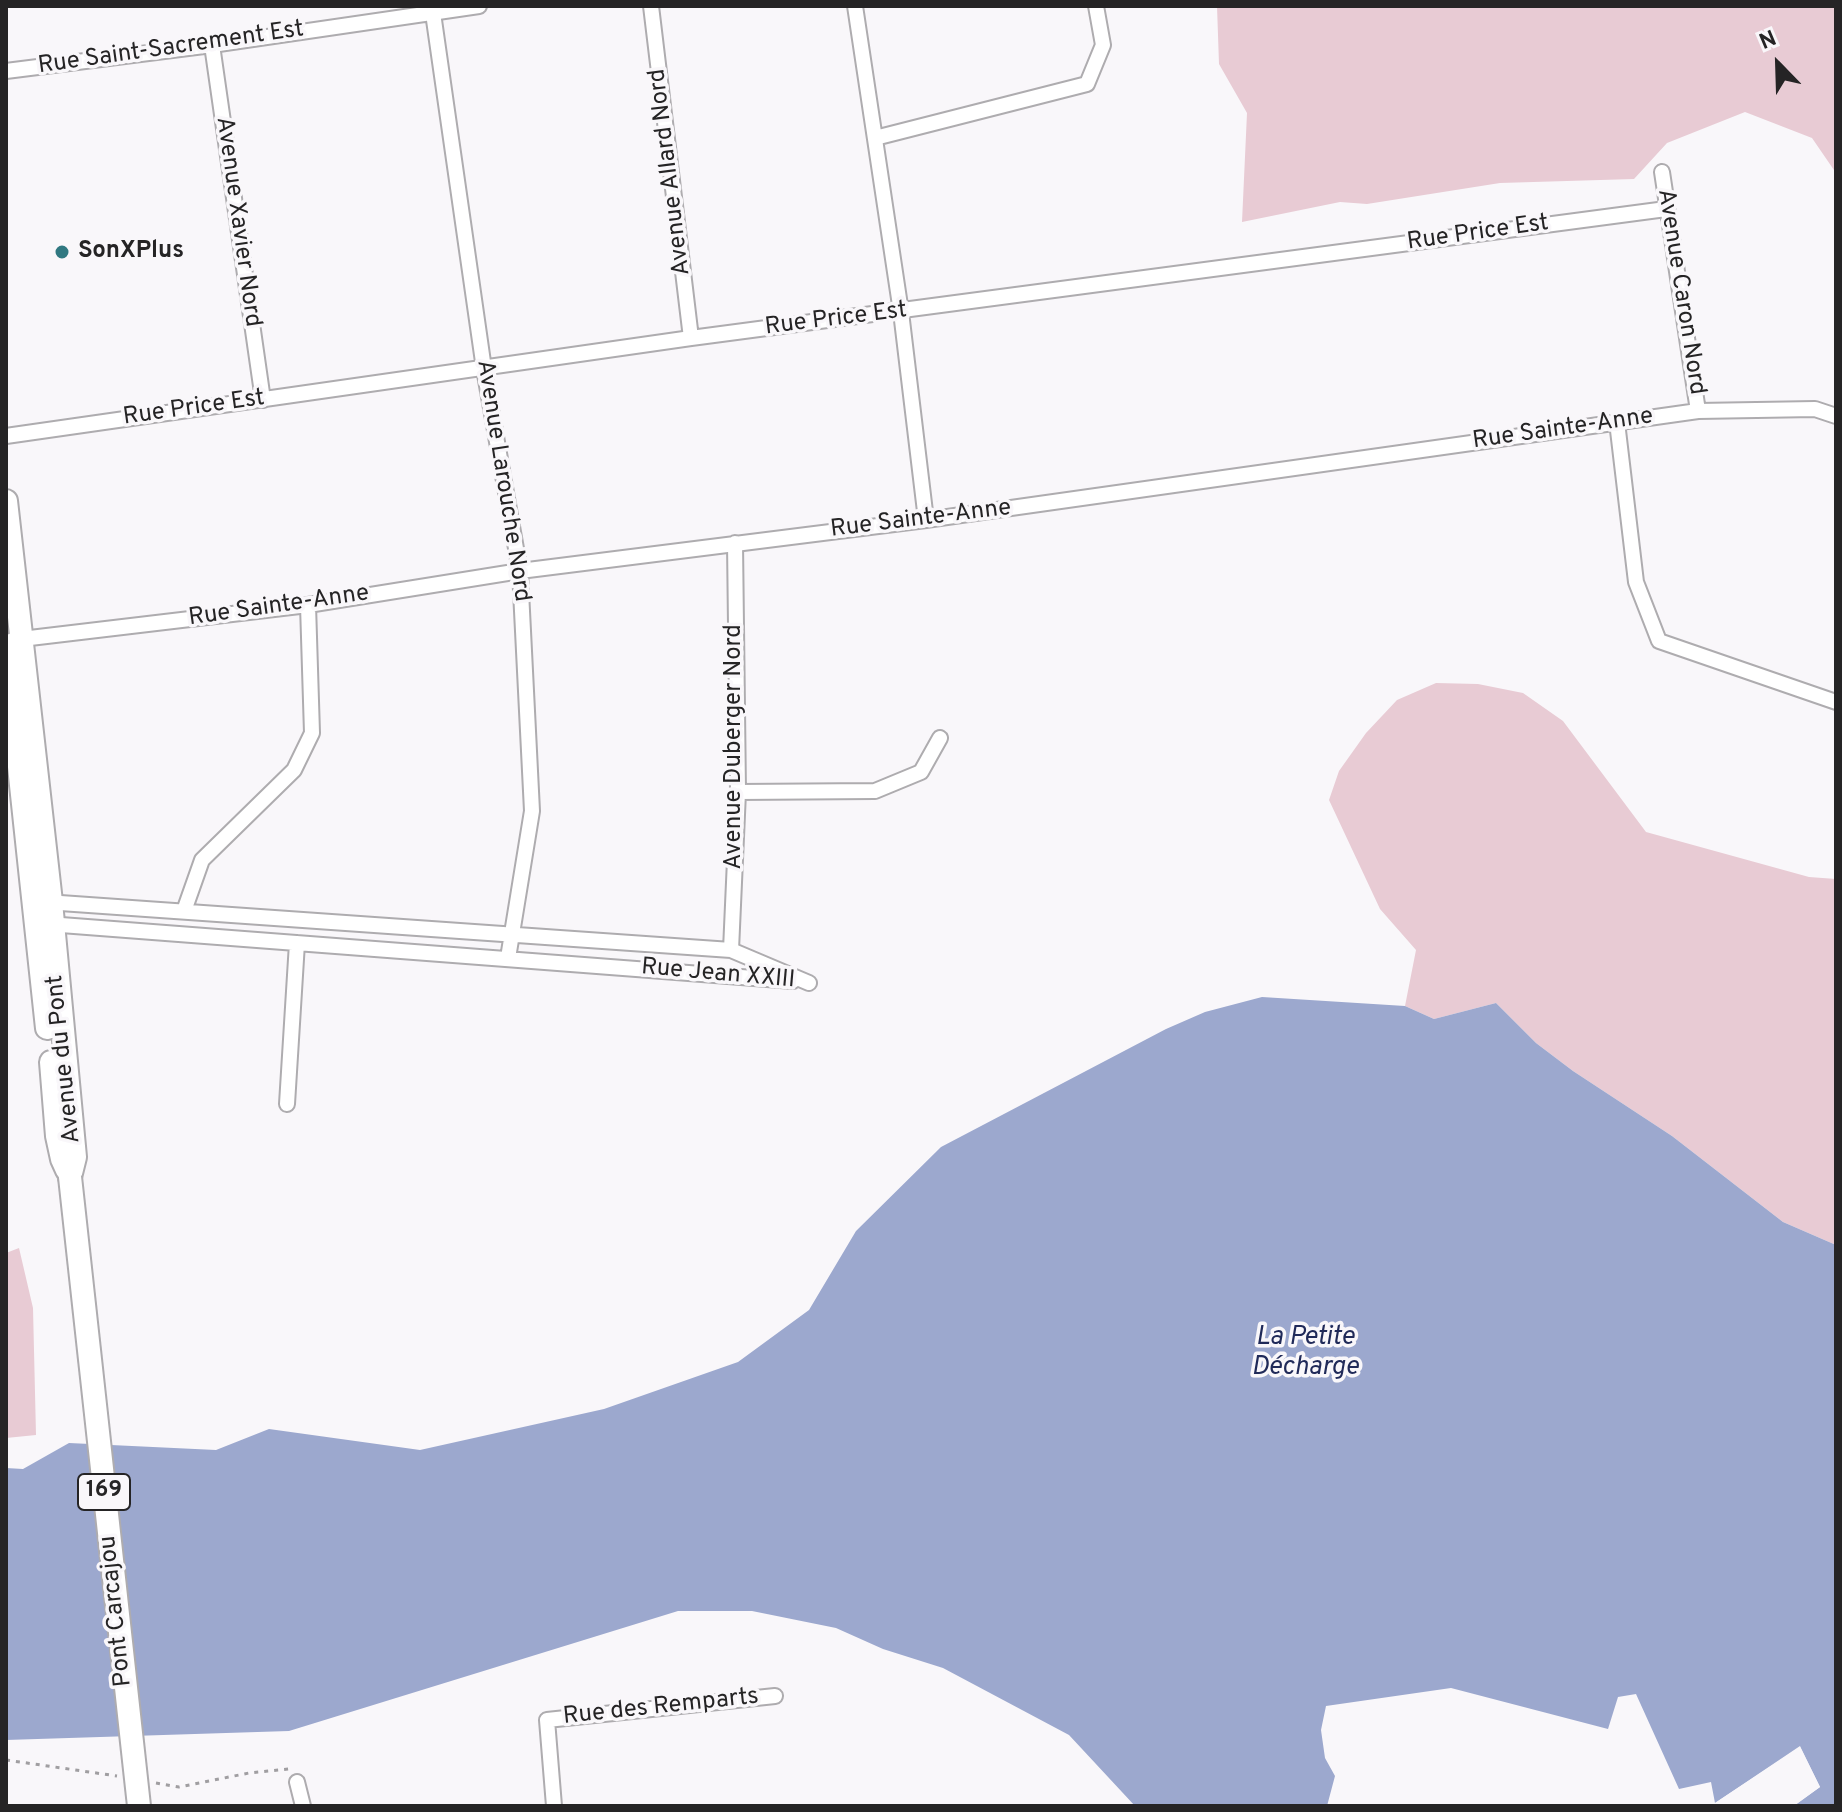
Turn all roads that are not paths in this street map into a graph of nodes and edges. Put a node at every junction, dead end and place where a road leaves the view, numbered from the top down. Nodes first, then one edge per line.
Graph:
1 (479, 6) edge
2 (651, 6) edge
3 (855, 6) edge
4 (1096, 6) edge
5 (432, 9) edge
6 (212, 45) junction
7 (6, 71) edge
8 (875, 138) junction
9 (1662, 172) dead end
10 (1666, 209) junction
11 (901, 312) junction
12 (691, 338) junction
13 (484, 369) junction
14 (263, 400) junction
15 (1698, 411) junction
16 (1836, 416) edge
17 (1617, 422) junction
18 (6, 436) edge
19 (6, 501) edge
20 (926, 520) junction
21 (735, 543) junction
22 (520, 571) junction
23 (308, 605) junction
24 (11, 641) edge
25 (1836, 702) edge
26 (940, 738) dead end
27 (738, 792) junction
28 (184, 911) junction
29 (43, 913) junction
30 (511, 933) junction
31 (297, 943) junction
32 (731, 950) junction
33 (508, 958) junction
34 (287, 1104) dead end
35 (70, 1177) joint
36 (775, 1696) dead end
37 (297, 1782) dead end
38 (139, 1806) edge
39 (303, 1806) edge
40 (554, 1806) edge

1 - 5 street, Rue Saint-Sacrement Est
2 - 12 street, Avenue Allard Nord
3 - 8 street
4 - 8 street
5 - 6 street, Rue Saint-Sacrement Est
5 - 13 street, Avenue Larouche Nord
6 - 7 street, Rue Saint-Sacrement Est
6 - 14 street, Avenue Xavier Nord
8 - 11 street
9 - 10 street, Avenue Caron Nord
10 - 11 street, Rue Price Est
10 - 15 street, Avenue Caron Nord
11 - 12 street, Rue Price Est
11 - 20 street
12 - 13 street, Rue Price Est
13 - 14 street, Rue Price Est
13 - 22 street, Avenue Larouche Nord
14 - 18 street, Rue Price Est
15 - 16 street, Rue Sainte-Anne
15 - 17 street, Rue Sainte-Anne
17 - 20 street, Rue Sainte-Anne
17 - 25 street
19 - 24 main road, Avenue du Pont
20 - 21 street, Rue Sainte-Anne
21 - 22 street, Rue Sainte-Anne
21 - 27 street, Avenue Duberger Nord
22 - 23 street, Rue Sainte-Anne
22 - 30 street, Avenue Larouche Nord
23 - 24 street, Rue Sainte-Anne
23 - 28 street
24 - 29 main road, Avenue du Pont / 169
26 - 27 street
27 - 32 street, Avenue Duberger Nord
28 - 29 street, Rue Jean XXIII
28 - 30 street, Rue Jean XXIII
29 - 31 street, Rue Jean XXIII
29 - 35 main road, Avenue du Pont / 169
30 - 32 street, Rue Jean XXIII
30 - 33 street, Avenue Larouche Nord
31 - 33 street, Rue Jean XXIII
31 - 34 street
32 - 33 street, Rue Jean XXIII
35 - 38 main road, Pont Carcajou / 169, bridge
36 - 40 street, Rue des Remparts
37 - 39 street

